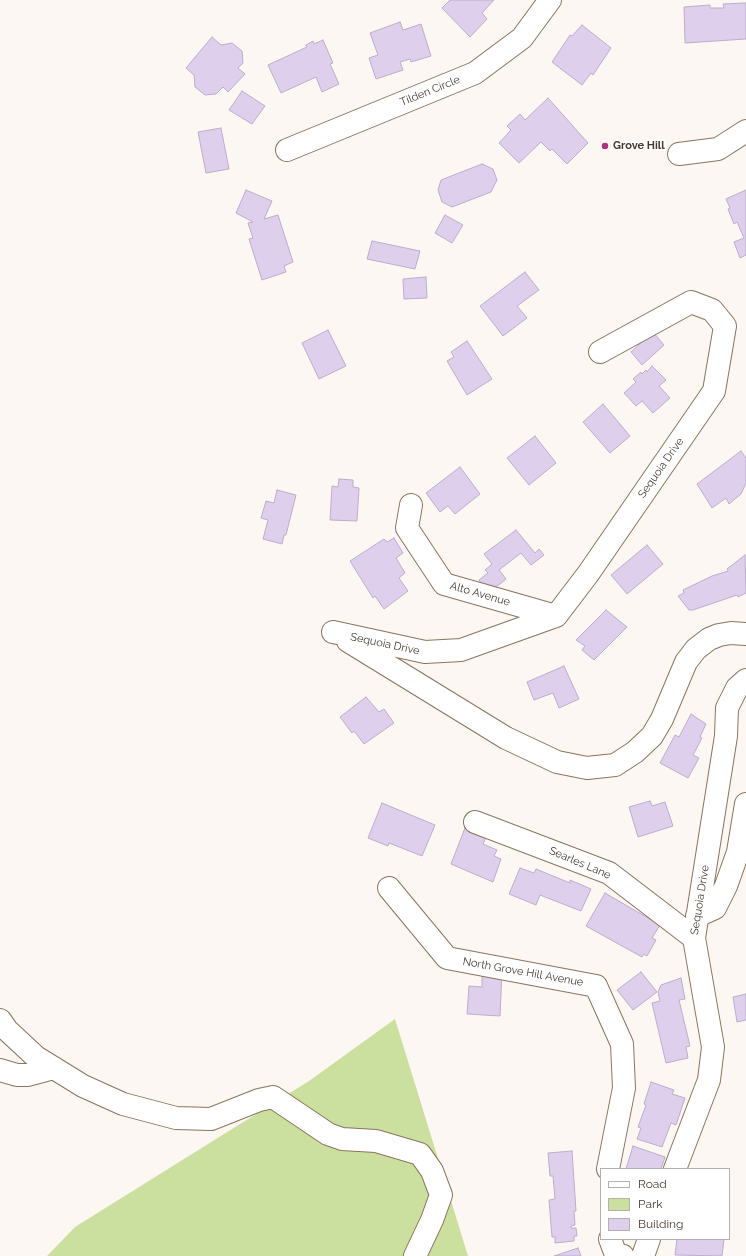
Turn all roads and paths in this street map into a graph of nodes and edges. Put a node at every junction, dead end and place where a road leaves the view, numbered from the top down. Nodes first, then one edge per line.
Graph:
1 (550, 0) edge
2 (746, 131) edge
3 (287, 150) dead end
4 (679, 154) dead end
5 (600, 352) dead end
6 (411, 505) dead end
7 (556, 616) junction
8 (746, 634) edge
9 (746, 680) edge
10 (746, 804) edge
11 (475, 822) dead end
12 (389, 888) dead end
13 (697, 916) junction
14 (694, 938) junction
15 (0, 1020) edge
16 (54, 1068) junction
17 (0, 1070) edge
18 (608, 1168) edge
19 (675, 1168) edge
20 (610, 1240) edge
21 (649, 1240) edge
22 (415, 1256) edge
23 (623, 1256) edge
24 (643, 1256) edge

1 - 3 street, Tilden Circle
2 - 4 street
5 - 7 street, Sequoia Drive
6 - 7 street, Alto Avenue
7 - 8 street, Sequoia Drive
9 - 13 street, Sequoia Drive
10 - 13 street
11 - 14 street, Searles Lane
12 - 18 street, North Grove Hill Avenue
13 - 14 street, Sequoia Drive
14 - 19 street, Sequoia Drive
15 - 16 street
16 - 17 street
16 - 22 street
20 - 23 street
21 - 24 street

